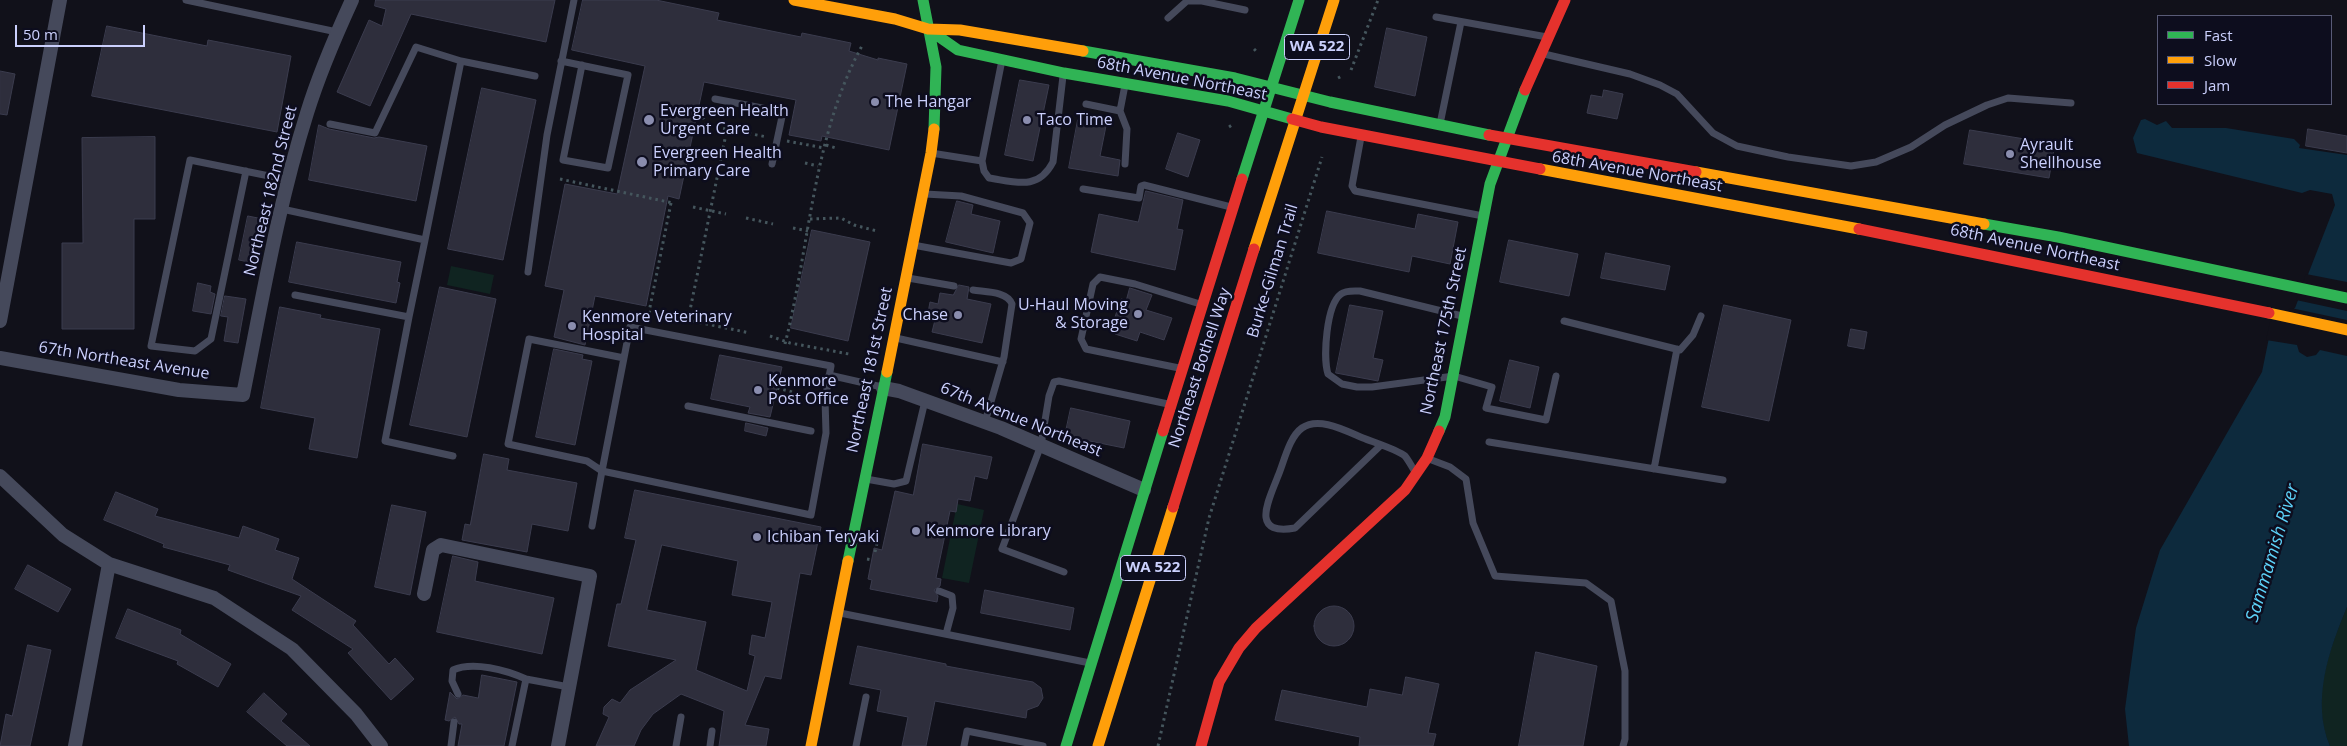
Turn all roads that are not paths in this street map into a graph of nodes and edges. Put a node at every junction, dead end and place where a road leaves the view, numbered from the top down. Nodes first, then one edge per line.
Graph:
1 (60, 0) edge
2 (186, 0) edge
3 (352, 0) edge
4 (574, 0) edge
5 (794, 0) edge
6 (923, 0) edge
7 (1299, 0) edge
8 (1334, 0) edge
9 (1565, 0) edge
10 (220, 3) edge
11 (1245, 10) dead end
12 (1436, 17) dead end
13 (1168, 18) dead end
14 (1461, 22) junction
15 (928, 29) junction
16 (337, 32) junction
17 (1548, 37) junction
18 (1540, 54) junction
19 (1002, 60) junction
20 (461, 61) junction
21 (562, 61) junction
22 (582, 66) junction
23 (1064, 72) junction
24 (535, 76) dead end
25 (1125, 82) junction
26 (1272, 87) junction
27 (1302, 95) junction
28 (715, 99) dead end
29 (2071, 103) dead end
30 (1086, 104) dead end
31 (1120, 111) junction
32 (1264, 111) junction
33 (1294, 119) junction
34 (330, 124) dead end
35 (1440, 124) junction
36 (1362, 135) junction
37 (1507, 138) junction
38 (931, 153) junction
39 (982, 161) junction
40 (1498, 162) junction
41 (772, 164) dead end
42 (1125, 164) dead end
43 (246, 171) junction
44 (289, 180) junction
45 (1083, 189) dead end
46 (924, 194) junction
47 (1234, 208) junction
48 (282, 209) junction
49 (1484, 216) junction
50 (426, 240) junction
51 (913, 245) junction
52 (528, 272) dead end
53 (906, 278) junction
54 (954, 286) dead end
55 (973, 290) dead end
56 (294, 294) dead end
57 (2347, 298) edge
58 (1203, 306) junction
59 (1701, 316) dead end
60 (409, 317) junction
61 (1465, 317) junction
62 (0, 321) edge
63 (1564, 321) dead end
64 (2347, 330) edge
65 (894, 338) junction
66 (1677, 349) junction
67 (0, 358) edge
68 (624, 358) junction
69 (1003, 362) junction
70 (1182, 369) junction
71 (829, 375) junction
72 (1454, 376) junction
73 (1556, 376) dead end
74 (883, 388) junction
75 (242, 395) joint
76 (925, 401) junction
77 (1171, 405) junction
78 (688, 406) dead end
79 (985, 422) junction
80 (811, 431) dead end
81 (1488, 442) dead end
82 (1041, 445) junction
83 (1381, 445) junction
84 (453, 456) dead end
85 (1427, 458) junction
86 (1654, 469) junction
87 (602, 471) junction
88 (1417, 475) junction
89 (0, 476) edge
90 (864, 478) junction
91 (1723, 480) dead end
92 (1144, 490) junction
93 (1150, 518) dead end
94 (592, 526) dead end
95 (109, 564) junction
96 (1064, 572) dead end
97 (939, 591) dead end
98 (424, 594) dead end
99 (837, 613) junction
100 (946, 634) junction
101 (1092, 663) junction
102 (526, 679) junction
103 (569, 687) junction
104 (458, 694) dead end
105 (866, 696) dead end
106 (1099, 706) dead end
107 (681, 717) dead end
108 (454, 722) dead end
109 (712, 731) dead end
110 (1098, 744) edge
111 (75, 746) edge
112 (381, 746) edge
113 (451, 746) edge
114 (512, 746) edge
115 (558, 746) edge
116 (676, 746) edge
117 (710, 746) edge
118 (811, 746) edge
119 (856, 746) edge
120 (964, 746) edge
121 (1043, 746) edge
122 (1066, 746) edge
123 (1201, 746) edge
124 (1623, 746) edge

1 - 62 street
2 - 10 lane
3 - 16 street, Northeast 182nd Street
4 - 21 lane
5 - 15 main road, 68th Avenue Northeast
6 - 15 main road, Northeast 181st Street
7 - 26 main road, Northeast Bothell Way / WA 522
8 - 27 main road, Northeast Bothell Way / WA 522
9 - 17 main road, Northeast 175th Street
10 - 16 lane
11 - 13 lane
12 - 14 lane
14 - 17 lane
14 - 35 lane
15 - 19 main road, 68th Avenue Northeast
15 - 26 main road, 68th Avenue Northeast
15 - 38 main road, Northeast 181st Street
16 - 44 street, Northeast 182nd Street
17 - 18 main road, Northeast 175th Street
18 - 29 lane
18 - 37 main road, Northeast 175th Street
19 - 23 main road, 68th Avenue Northeast
19 - 39 lane
20 - 24 lane
20 - 34 lane
20 - 50 lane
21 - 22 lane
21 - 52 lane
22 - 22 lane
23 - 25 main road, 68th Avenue Northeast
23 - 39 lane
25 - 31 lane
25 - 32 main road, 68th Avenue Northeast
26 - 27 main road, 68th Avenue Northeast
26 - 32 main road, Northeast Bothell Way / WA 522
27 - 33 main road, Northeast Bothell Way / WA 522
27 - 35 main road, 68th Avenue Northeast
28 - 41 lane
30 - 31 lane
31 - 42 lane
32 - 33 main road, 68th Avenue Northeast
32 - 47 main road, Northeast Bothell Way / WA 522
33 - 36 main road, 68th Avenue Northeast
33 - 110 main road, Northeast Bothell Way / WA 522
35 - 37 main road, 68th Avenue Northeast
36 - 40 main road, 68th Avenue Northeast
36 - 49 lane
37 - 40 main road, Northeast 175th Street
37 - 57 main road, 68th Avenue Northeast
38 - 39 lane
38 - 46 main road, Northeast 181st Street
40 - 49 main road, Northeast 175th Street
40 - 64 main road, 68th Avenue Northeast
43 - 43 lane
43 - 44 lane
44 - 48 street, Northeast 182nd Street
45 - 47 lane
46 - 51 main road, Northeast 181st Street
46 - 51 lane
47 - 58 main road, Northeast Bothell Way / WA 522
48 - 50 lane
48 - 75 street, Northeast 182nd Street
49 - 61 main road, Northeast 175th Street
50 - 60 lane
51 - 53 main road, Northeast 181st Street
53 - 54 lane
53 - 65 main road, Northeast 181st Street
55 - 69 lane
56 - 60 lane
58 - 70 main road, Northeast Bothell Way / WA 522
58 - 70 lane
59 - 66 lane
60 - 84 lane
61 - 72 main road, Northeast 175th Street
61 - 72 lane
63 - 66 lane
65 - 69 lane
65 - 74 main road, Northeast 181st Street
66 - 86 lane
67 - 75 street, 67th Northeast Avenue
68 - 71 lane
68 - 87 lane
68 - 87 lane
69 - 79 lane
70 - 77 main road, Northeast Bothell Way / WA 522
71 - 74 lane
71 - 87 lane
72 - 73 lane
72 - 85 main road, Northeast 175th Street
74 - 76 street, 67th Avenue Northeast
74 - 90 main road, Northeast 181st Street
76 - 79 street, 67th Avenue Northeast
76 - 90 lane
77 - 82 lane
77 - 92 main road, Northeast Bothell Way / WA 522
78 - 80 lane
79 - 82 street, 67th Avenue Northeast
81 - 86 lane
82 - 92 street, 67th Avenue Northeast
82 - 96 lane
83 - 83 lane
83 - 88 lane
85 - 88 main road, Northeast 175th Street
85 - 124 lane
86 - 91 lane
87 - 94 lane
88 - 123 main road, Northeast 175th Street
89 - 95 street
90 - 99 main road, Northeast 181st Street
92 - 93 main road
92 - 101 main road, Northeast Bothell Way / WA 522
95 - 111 street
95 - 112 street
97 - 100 lane
98 - 103 street
99 - 100 lane
99 - 118 main road, Northeast 181st Street
100 - 101 lane
101 - 122 main road, Northeast Bothell Way / WA 522
102 - 103 lane
102 - 104 lane
102 - 114 lane
103 - 115 street
105 - 119 lane
106 - 110 main road
107 - 116 lane
108 - 113 lane
109 - 117 lane
120 - 121 lane

